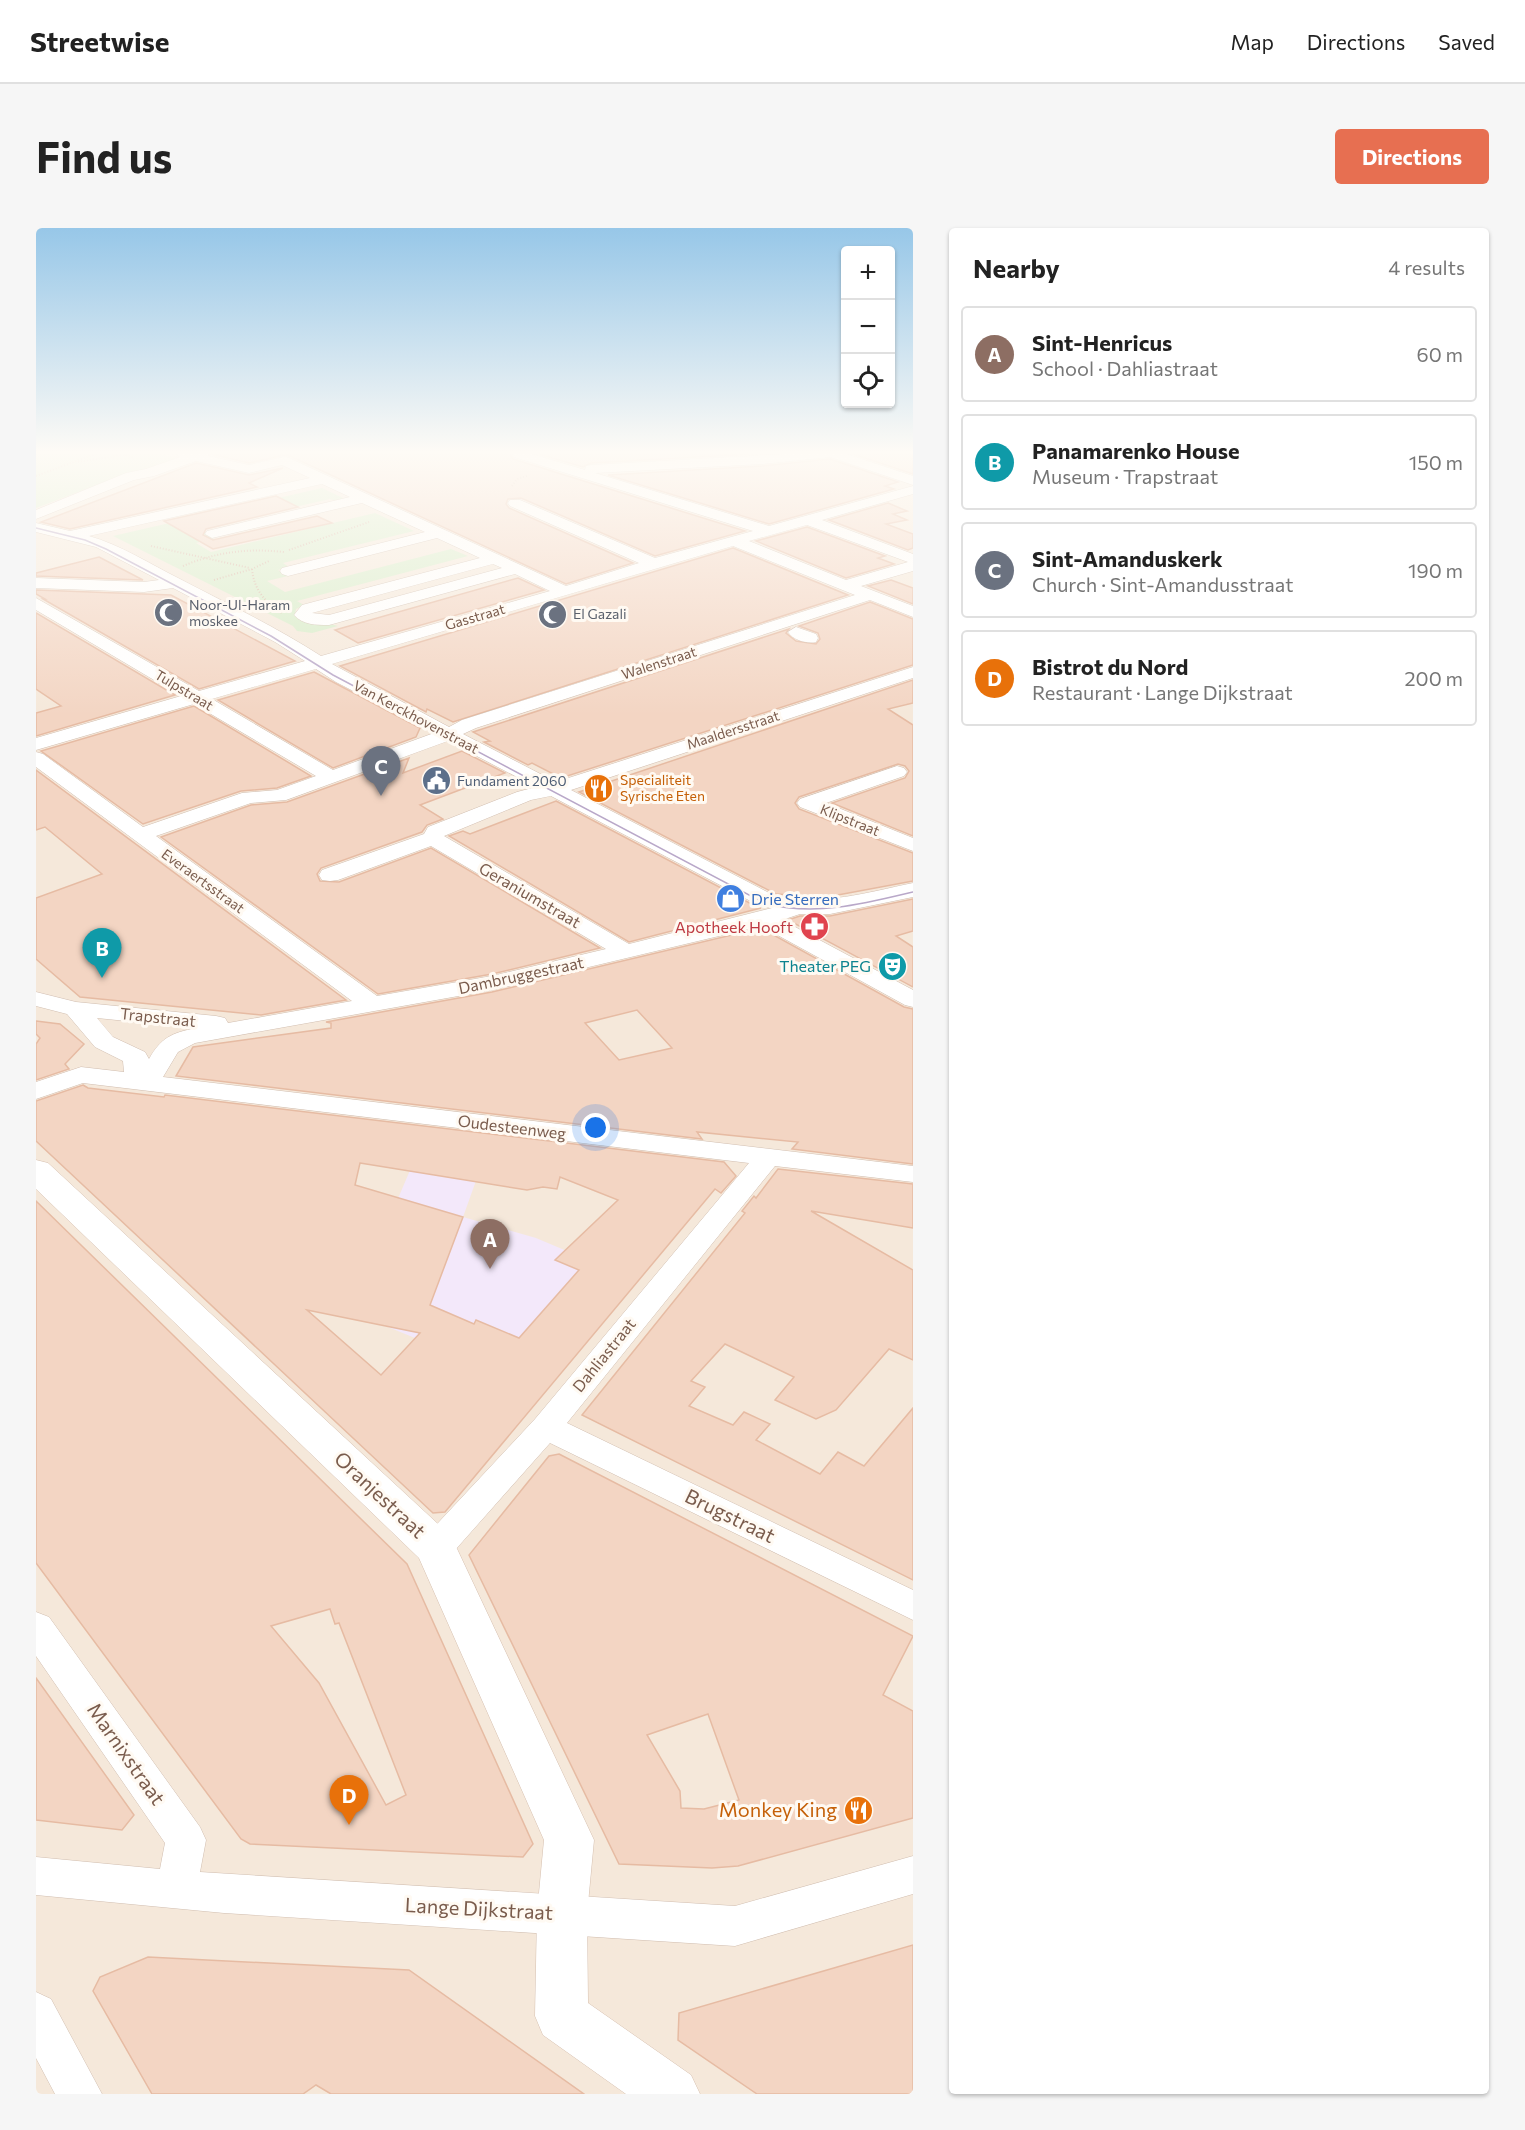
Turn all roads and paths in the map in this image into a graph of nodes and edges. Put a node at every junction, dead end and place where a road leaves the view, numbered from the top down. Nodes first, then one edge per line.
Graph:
1 (92, 541) edge
2 (310, 541) edge
3 (407, 541) edge
4 (456, 541) edge
5 (603, 541) edge
6 (735, 541) joint
7 (865, 541) edge
8 (147, 545) dead end
9 (285, 552) junction
10 (201, 558) junction
11 (495, 559) junction
12 (913, 559) edge
13 (653, 563) junction
14 (913, 566) edge
15 (252, 569) junction
16 (517, 569) junction
17 (288, 571) dead end
18 (180, 580) junction
19 (36, 583) edge
20 (845, 585) junction
21 (563, 591) junction
22 (870, 595) junction
23 (36, 603) edge
24 (913, 612) edge
25 (317, 663) junction
26 (913, 672) edge
27 (197, 698) junction
28 (449, 734) junction
29 (36, 744) edge
30 (36, 758) edge
31 (897, 772) dead end
32 (331, 777) junction
33 (553, 788) junction
34 (139, 835) junction
35 (433, 838) junction
36 (913, 845) edge
37 (330, 875) dead end
38 (913, 890) edge
39 (796, 907) junction
40 (764, 919) junction
41 (627, 952) junction
42 (36, 981) edge
43 (36, 997) edge
44 (913, 1000) edge
45 (371, 1003) junction
46 (90, 1025) junction
47 (241, 1026) junction
48 (81, 1075) junction
49 (148, 1082) junction
50 (36, 1091) edge
51 (767, 1158) junction
52 (36, 1170) edge
53 (913, 1174) edge
54 (546, 1427) junction
55 (436, 1548) junction
56 (913, 1606) edge
57 (36, 1627) edge
58 (913, 1875) edge
59 (37, 1879) edge
60 (176, 1889) junction
61 (562, 1914) junction
62 (36, 2014) edge
63 (80, 2094) edge
64 (672, 2094) edge

1 - 18 street, Van Kerckhovenstraat
2 - 9 path
3 - 17 street
4 - 11 street
5 - 13 street
6 - 13 street, Gasstraat
6 - 20 street
7 - 12 street
8 - 10 path
9 - 10 path
9 - 15 path
10 - 15 path
10 - 18 path
11 - 16 street
11 - 16 street
13 - 21 street, Gasstraat
14 - 20 street
15 - 18 path
16 - 21 street
18 - 19 street
18 - 25 street, Van Kerckhovenstraat
20 - 22 street
21 - 25 street, Gasstraat
22 - 24 street
22 - 28 street, Walenstraat
23 - 27 street, Tulpstraat
25 - 27 street, Gasstraat
25 - 28 street, Van Kerckhovenstraat
26 - 33 street, Maaldersstraat
27 - 29 street, Gasstraat
27 - 32 street, Tulpstraat
28 - 32 street, Walenstraat
28 - 33 street, Van Kerckhovenstraat
30 - 34 street, Everaertsstraat
31 - 36 street, Klipstraat
32 - 34 street, Walenstraat
33 - 35 street, Maaldersstraat
33 - 39 street, Van Kerckhovenstraat
34 - 45 street, Everaertsstraat
35 - 37 street
35 - 41 street, Geraniumstraat
38 - 39 street, Dambruggestraat
39 - 40 street, Dambruggestraat
40 - 41 street, Dambruggestraat
40 - 44 street
41 - 45 street, Dambruggestraat
42 - 43 street
43 - 46 street, Trapstraat
45 - 47 street, Dambruggestraat
46 - 47 street, Trapstraat
46 - 48 street
46 - 49 street
47 - 49 street, Dambruggestraat
48 - 49 street
48 - 50 street
49 - 51 street, Oudesteenweg
51 - 53 street, Oudesteenweg
51 - 54 street, Dahliastraat
52 - 55 street, Oranjestraat
54 - 55 street, Dahliastraat
54 - 56 street, Brugstraat
55 - 61 street, Oranjestraat
57 - 60 street, Marnixstraat
58 - 61 street, Lange Dijkstraat
59 - 60 street, Lange Dijkstraat
60 - 61 street, Lange Dijkstraat
61 - 64 street, Oranjestraat
62 - 63 street

